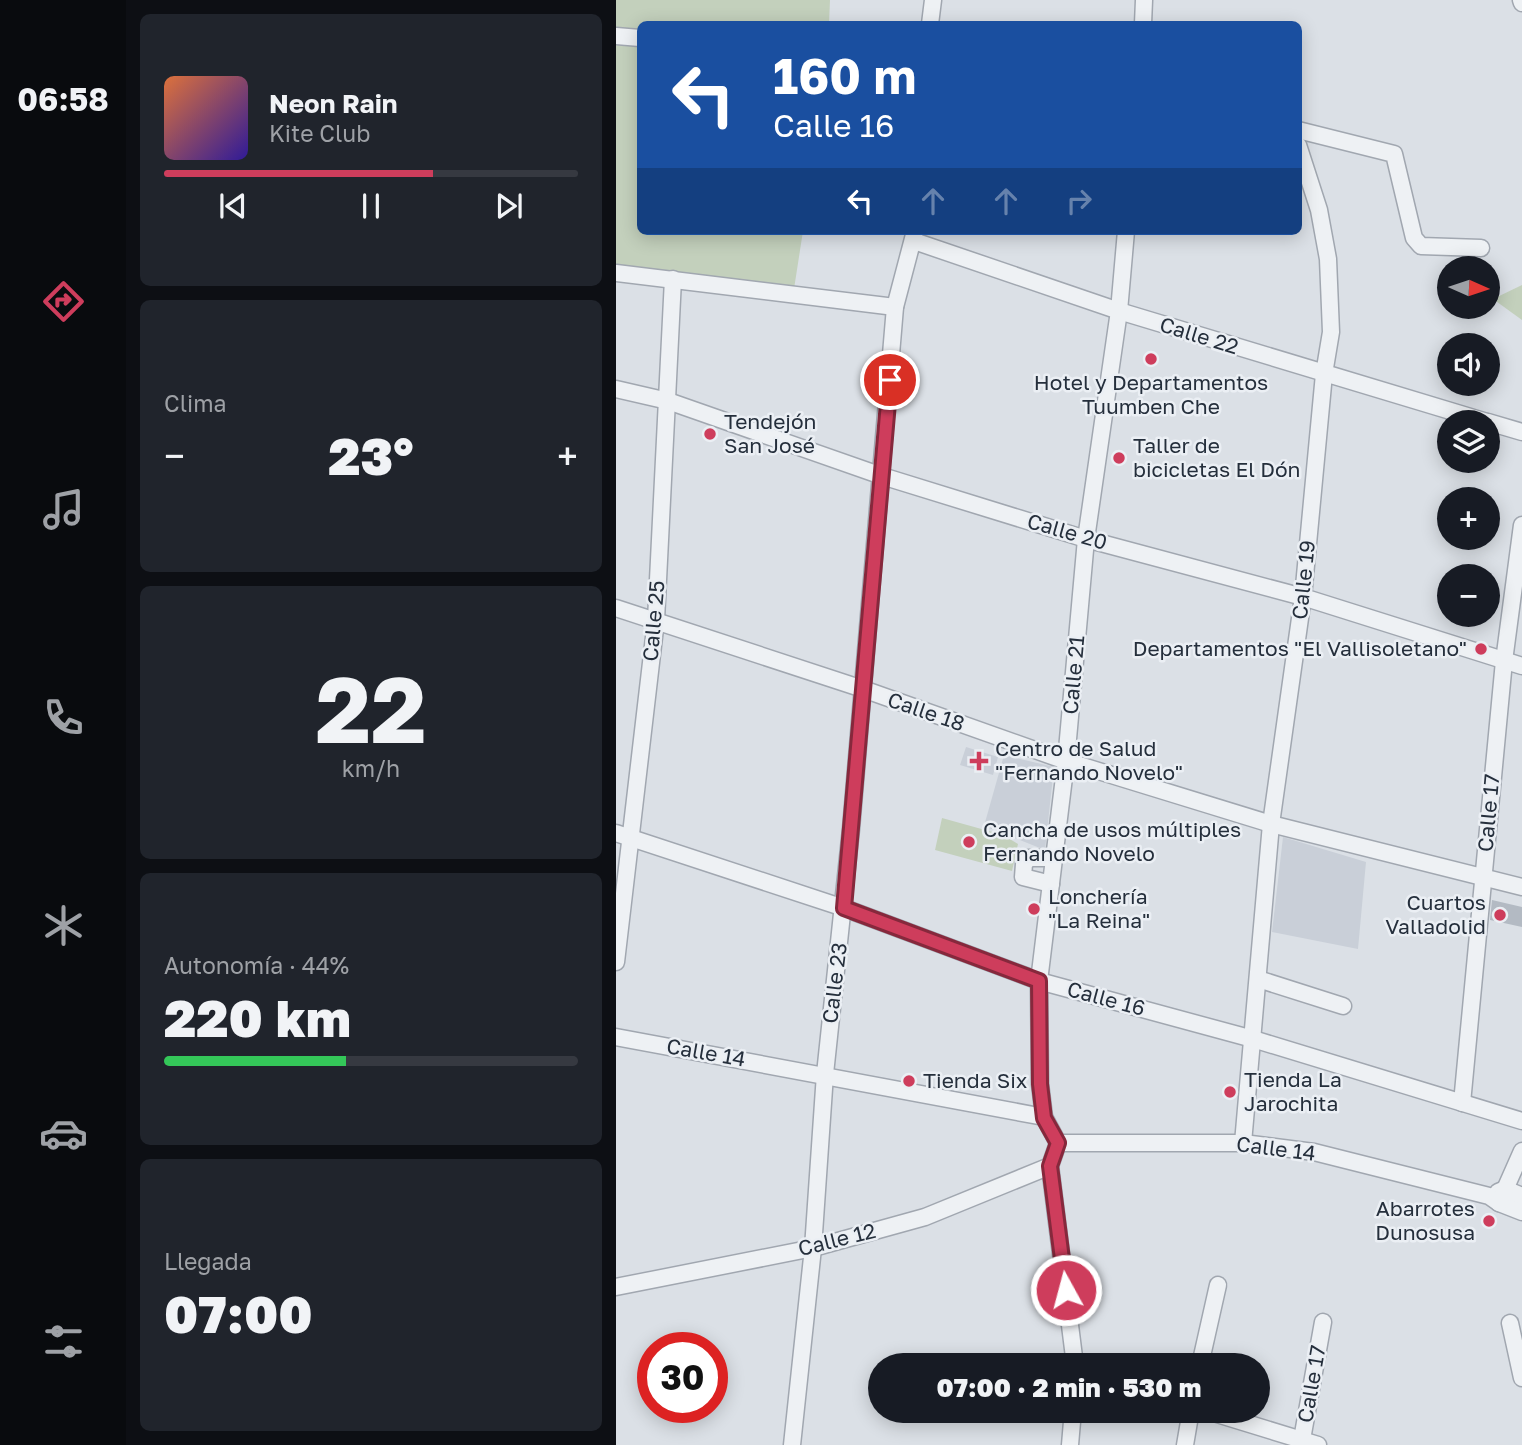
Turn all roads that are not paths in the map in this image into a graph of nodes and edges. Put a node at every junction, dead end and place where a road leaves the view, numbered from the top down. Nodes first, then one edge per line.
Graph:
1 (933, 0) edge
2 (1144, 0) edge
3 (930, 21) edge
4 (1143, 21) edge
5 (616, 36) edge
6 (637, 38) edge
7 (1302, 131) edge
8 (1302, 157) edge
9 (1126, 235) edge
10 (915, 236) edge
11 (1480, 248) dead end
12 (616, 273) edge
13 (673, 279) junction
14 (895, 307) junction
15 (1119, 311) junction
16 (1324, 374) junction
17 (616, 389) edge
18 (668, 401) junction
19 (1446, 410) edge
20 (1500, 426) edge
21 (1522, 432) edge
22 (882, 476) junction
23 (1522, 525) edge
24 (1086, 538) junction
25 (1303, 597) junction
26 (616, 608) edge
27 (656, 620) junction
28 (1504, 661) junction
29 (1522, 666) edge
30 (863, 689) junction
31 (1066, 761) junction
32 (1270, 824) junction
33 (623, 835) edge
34 (1054, 858) junction
35 (1483, 876) junction
36 (1051, 884) junction
37 (1522, 887) edge
38 (844, 908) junction
39 (616, 962) edge
40 (1258, 979) junction
41 (1039, 981) junction
42 (1343, 1006) dead end
43 (616, 1037) edge
44 (1253, 1039) junction
45 (825, 1074) junction
46 (1462, 1102) junction
47 (1044, 1118) junction
48 (1522, 1121) edge
49 (1058, 1143) junction
50 (1243, 1143) junction
51 (1522, 1151) edge
52 (1050, 1166) junction
53 (1498, 1196) junction
54 (1522, 1196) edge
55 (1522, 1212) edge
56 (813, 1248) junction
57 (1218, 1285) dead end
58 (616, 1287) edge
59 (1323, 1322) dead end
60 (1516, 1325) edge
61 (1073, 1353) edge
62 (1203, 1353) edge
63 (1522, 1378) edge
64 (1072, 1423) edge
65 (1189, 1423) edge
66 (1245, 1423) edge
67 (1307, 1443) edge
68 (792, 1445) edge
69 (1070, 1445) edge
70 (1185, 1445) edge

1 - 3 street
2 - 4 street
5 - 6 street
7 - 11 street
8 - 16 street, Calle 19
9 - 15 street, Calle 21
10 - 14 street, Calle 23
10 - 15 street, Calle 22
12 - 13 street
13 - 14 street
13 - 18 street, Calle 25
14 - 22 street, Calle 23
15 - 16 street, Calle 22
15 - 24 street, Calle 21
16 - 19 street, Calle 22
16 - 25 street, Calle 19
17 - 18 street, Calle 20
18 - 22 street, Calle 20
18 - 27 street, Calle 25
20 - 21 street, Calle 22
22 - 24 street, Calle 20
22 - 30 street, Calle 23
23 - 28 street, Calle 17
24 - 25 street, Calle 20
24 - 31 street, Calle 21
25 - 28 street, Calle 20
25 - 32 street, Calle 19
26 - 27 street, Calle 18
27 - 30 street, Calle 18
27 - 33 street, Calle 25
28 - 29 street, Calle 20
28 - 35 street, Calle 17
30 - 31 street, Calle 18
30 - 38 street, Calle 23
31 - 32 street, Calle 18
31 - 34 street, Calle 21
32 - 35 street, Calle 18
32 - 40 street, Calle 19
33 - 38 street, Calle 16
33 - 39 street, Calle 25
34 - 36 street, Calle 21
34 - 36 street
35 - 37 street, Calle 18
35 - 46 street, Calle 17
36 - 41 street, Calle 21
38 - 41 street, Calle 16
38 - 45 street, Calle 23
40 - 42 street
40 - 44 street, Calle 19
41 - 44 street, Calle 16
41 - 47 street, Calle 21
43 - 45 street, Calle 14
44 - 46 street, Calle 16
44 - 50 street, Calle 19
45 - 47 street, Calle 14
45 - 56 street, Calle 23
46 - 48 street, Calle 16
47 - 49 street, Calle 21
49 - 50 street, Calle 14
49 - 52 street
50 - 53 street, Calle 14
51 - 53 street
52 - 56 street, Calle 12
52 - 61 street
53 - 54 street
53 - 55 street
56 - 58 street, Calle 12
56 - 68 street, Calle 23
57 - 62 street
59 - 67 street, Calle 17
60 - 63 street
64 - 69 street
65 - 70 street
66 - 67 street

